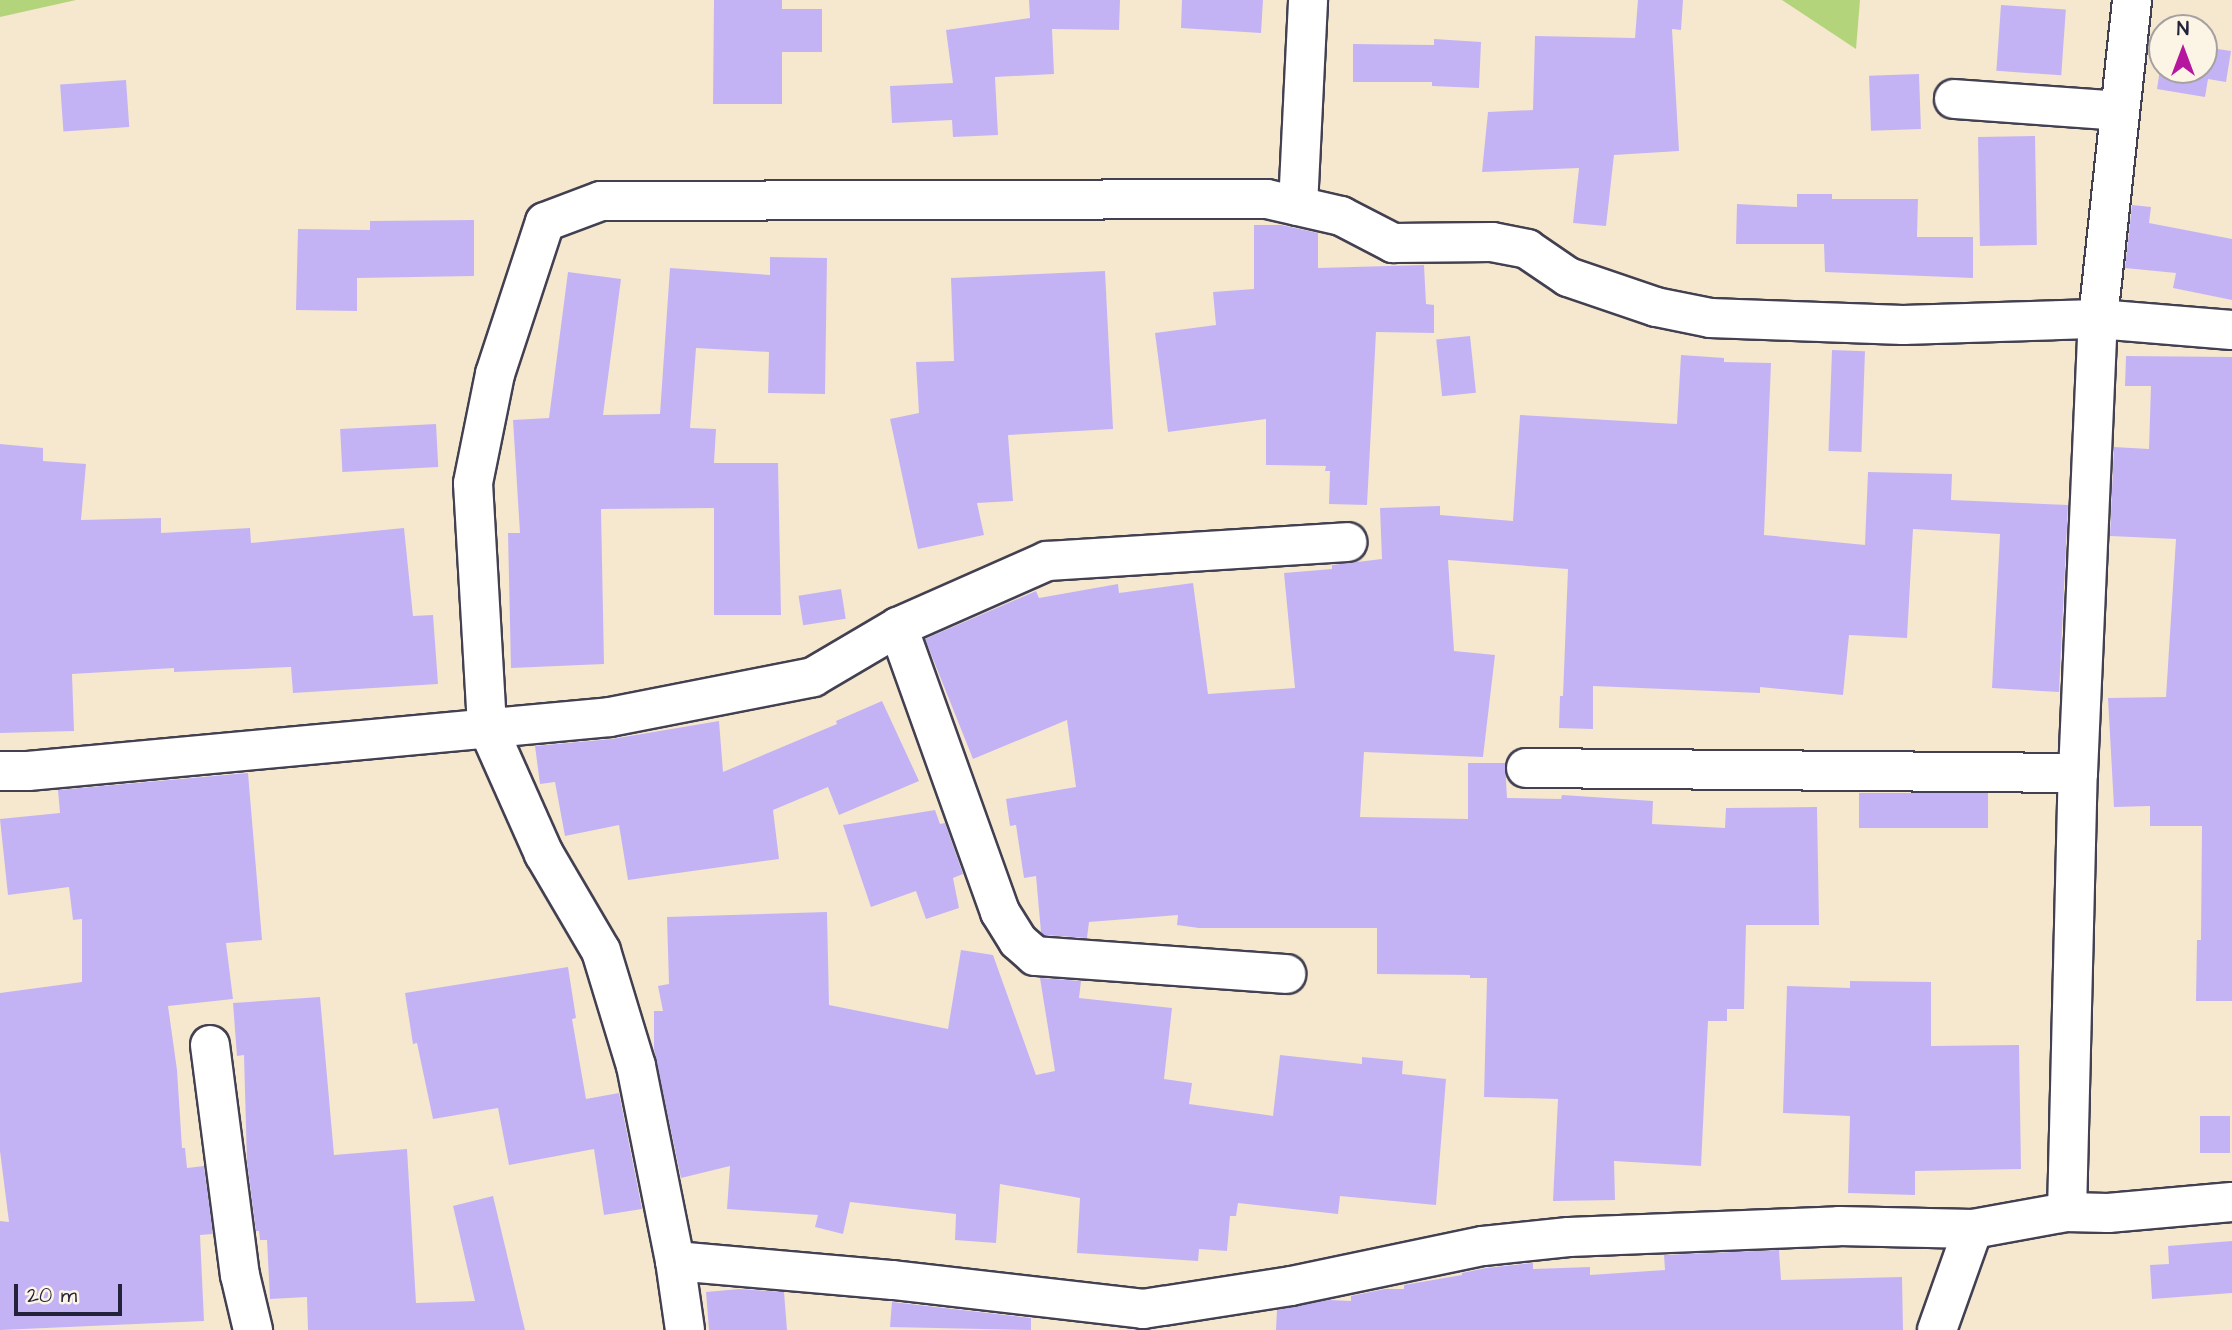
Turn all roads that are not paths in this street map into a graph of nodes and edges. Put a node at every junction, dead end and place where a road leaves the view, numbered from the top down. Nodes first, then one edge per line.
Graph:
1 (1308, 0) edge
2 (2132, 0) edge
3 (1954, 99) dead end
4 (2120, 111) junction
5 (1298, 205) junction
6 (2098, 319) junction
7 (2232, 330) edge
8 (1347, 542) dead end
9 (898, 627) junction
10 (487, 726) junction
11 (1526, 768) dead end
12 (0, 772) edge
13 (2078, 773) junction
14 (1286, 974) dead end
15 (210, 1045) dead end
16 (2232, 1202) edge
17 (2067, 1212) junction
18 (1973, 1229) junction
19 (675, 1261) junction
20 (253, 1330) edge
21 (685, 1330) edge
22 (1937, 1330) edge

1 - 5 street
2 - 4 street
3 - 4 street
4 - 6 street
5 - 6 street
5 - 10 street
6 - 7 street
6 - 13 street
8 - 9 street
9 - 10 street
9 - 14 street
10 - 12 street
10 - 19 street
11 - 13 street
13 - 17 street
15 - 20 street
16 - 17 street
17 - 18 street
18 - 19 street
18 - 22 street
19 - 21 street

